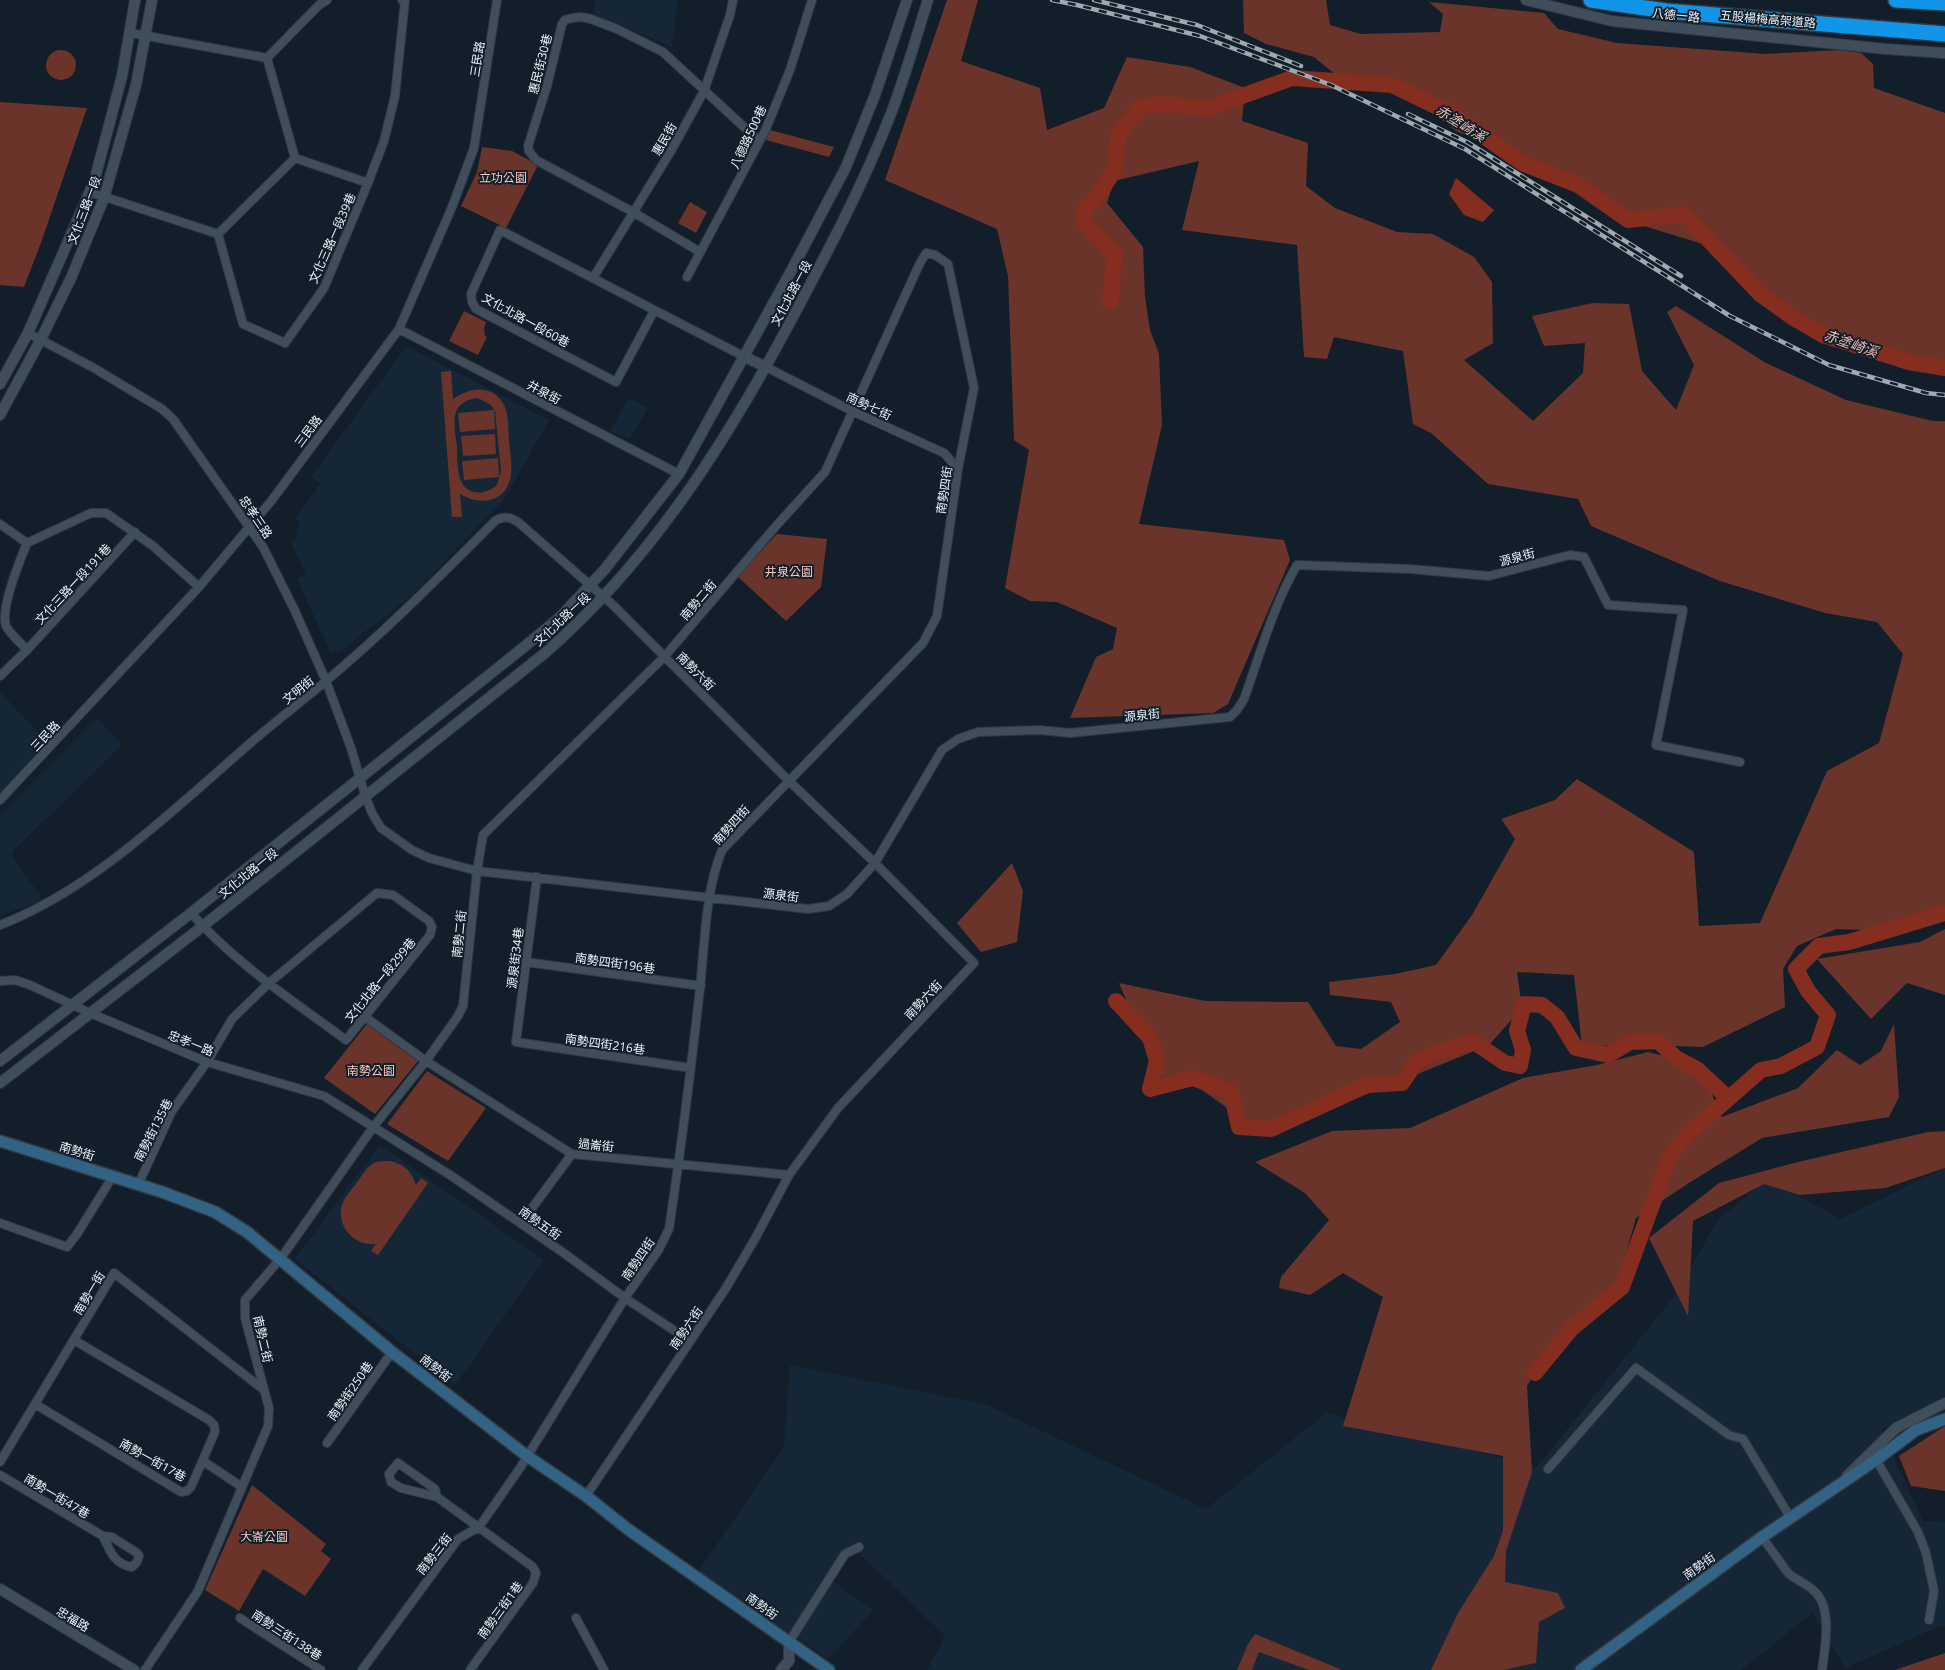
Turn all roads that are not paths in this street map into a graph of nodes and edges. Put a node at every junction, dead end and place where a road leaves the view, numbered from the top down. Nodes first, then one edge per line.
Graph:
1 (135, 0) edge
2 (152, 0) edge
3 (327, 0) edge
4 (402, 0) edge
5 (497, 0) edge
6 (733, 0) edge
7 (812, 0) edge
8 (907, 0) edge
9 (928, 0) edge
10 (1526, 0) edge
11 (1591, 0) edge
12 (1896, 0) edge
13 (1945, 3) edge
14 (131, 33) junction
15 (1945, 34) edge
16 (146, 35) junction
17 (1945, 53) edge
18 (267, 58) junction
19 (704, 91) junction
20 (760, 141) junction
21 (295, 158) junction
22 (368, 183) junction
23 (90, 192) junction
24 (104, 198) junction
25 (633, 212) junction
26 (218, 234) junction
27 (700, 252) junction
28 (926, 253) joint
29 (688, 277) dead end
30 (593, 278) junction
31 (654, 311) junction
32 (399, 329) junction
33 (28, 333) junction
34 (41, 339) junction
35 (743, 356) junction
36 (766, 367) junction
37 (0, 384) edge
38 (854, 412) junction
39 (0, 415) edge
40 (958, 469) junction
41 (679, 474) junction
42 (0, 524) edge
43 (250, 527) junction
44 (135, 532) junction
45 (27, 543) junction
46 (590, 584) junction
47 (199, 587) junction
48 (604, 597) junction
49 (27, 650) junction
50 (665, 656) junction
51 (0, 676) edge
52 (326, 681) junction
53 (1740, 762) dead end
54 (360, 777) junction
55 (788, 781) junction
56 (365, 795) junction
57 (0, 800) edge
58 (875, 863) junction
59 (477, 871) junction
60 (537, 878) junction
61 (710, 898) junction
62 (191, 913) junction
63 (0, 925) edge
64 (203, 926) junction
65 (526, 962) junction
66 (0, 981) edge
67 (269, 983) junction
68 (700, 986) junction
69 (72, 1005) junction
70 (90, 1013) junction
71 (365, 1017) junction
72 (516, 1042) joint
73 (0, 1061) edge
74 (426, 1061) junction
75 (207, 1062) junction
76 (691, 1068) junction
77 (0, 1083) edge
78 (374, 1126) junction
79 (0, 1141) edge
80 (572, 1154) junction
81 (678, 1164) junction
82 (788, 1175) junction
83 (113, 1176) junction
84 (138, 1185) junction
85 (0, 1223) edge
86 (521, 1223) junction
87 (281, 1258) junction
88 (625, 1298) junction
89 (74, 1340) junction
90 (690, 1341) junction
91 (392, 1352) junction
92 (264, 1390) junction
93 (1945, 1403) edge
94 (35, 1404) junction
95 (1945, 1418) edge
96 (327, 1443) dead end
97 (1874, 1455) junction
98 (527, 1456) junction
99 (203, 1461) junction
100 (0, 1462) edge
101 (1548, 1469) dead end
102 (0, 1475) edge
103 (242, 1487) junction
104 (586, 1496) junction
105 (437, 1497) junction
106 (1790, 1517) junction
107 (479, 1527) junction
108 (103, 1536) junction
109 (1762, 1537) junction
110 (859, 1547) dead end
111 (0, 1589) edge
112 (240, 1618) dead end
113 (576, 1618) dead end
114 (1929, 1620) dead end
115 (789, 1642) junction
116 (134, 1670) edge
117 (145, 1670) edge
118 (322, 1670) edge
119 (362, 1670) edge
120 (470, 1670) edge
121 (604, 1670) edge
122 (781, 1670) edge
123 (829, 1670) edge
124 (1581, 1670) edge
125 (1822, 1670) edge

1 - 14 street, 文化三路一段
2 - 16 street, 文化三路一段
3 - 18 street
4 - 22 street, 文化三路一段39巷
5 - 32 street, 三民路
6 - 19 street, 惠民街
7 - 20 street, 八德路500巷
8 - 35 street, 文化北路一段
9 - 36 street, 文化北路一段
10 - 17 street, 八德一路
11 - 15 highway, 五股楊梅高架道路
12 - 13 highway
14 - 16 street
14 - 23 street, 文化三路一段
16 - 18 street
16 - 24 street, 文化三路一段
18 - 21 street
19 - 20 street, 惠民街30巷
19 - 25 street, 惠民街
19 - 25 street, 惠民街30巷
20 - 27 street, 八德路500巷
21 - 22 street
21 - 26 street
22 - 26 street, 文化三路一段39巷
23 - 24 street
23 - 33 street, 文化三路一段
24 - 26 street
24 - 34 street, 文化三路一段
25 - 27 street, 惠民街30巷
25 - 30 street, 惠民街
27 - 29 street, 八德路500巷
28 - 38 street, 南勢二街
28 - 40 street, 南勢四街
30 - 31 street, 文化北路一段60巷
30 - 31 street, 文化北路一段60巷
31 - 35 street, 文化北路一段60巷
32 - 41 street, 井泉街
32 - 43 street, 三民路
33 - 34 street, 忠孝三路
33 - 37 street, 文化三路一段
34 - 39 street, 文化三路一段
34 - 43 street, 忠孝三路
35 - 36 street
35 - 41 street, 文化北路一段
36 - 38 street, 南勢七街
36 - 48 street, 文化北路一段
38 - 40 street, 南勢七街
38 - 50 street, 南勢二街
40 - 55 street, 南勢四街
41 - 46 street, 文化北路一段
42 - 45 street
43 - 47 street, 三民路
43 - 52 street, 忠孝三路
44 - 45 street
44 - 47 street
44 - 49 street, 文化三路一段191巷
45 - 49 street
46 - 48 street, 南勢六街
46 - 52 street, 文明街
46 - 54 street, 文化北路一段
47 - 57 street, 三民路
48 - 50 street, 南勢六街
48 - 56 street, 文化北路一段
49 - 51 street, 文化三路一段191巷
50 - 55 street, 南勢六街
50 - 59 street, 南勢二街
52 - 54 street, 忠孝三路
52 - 63 street, 文明街
53 - 58 street, 源泉街
54 - 56 street, 忠孝三路
54 - 62 street, 文化北路一段
55 - 58 street, 南勢六街
55 - 61 street, 南勢四街
56 - 59 street, 源泉街
56 - 64 street, 文化北路一段
58 - 61 street, 源泉街
58 - 82 street, 南勢六街
59 - 60 street, 源泉街
59 - 74 street, 南勢二街
60 - 61 street, 源泉街
60 - 65 street, 源泉街34巷
61 - 68 street, 南勢四街
62 - 64 street, 文化北路一段299巷
62 - 69 street, 文化北路一段
64 - 67 street, 文化北路一段299巷
64 - 70 street, 文化北路一段
65 - 68 street, 南勢四街196巷
65 - 72 street, 源泉街34巷
66 - 69 street, 忠孝一路
67 - 71 street, 文化北路一段299巷
67 - 71 street, 文化北路一段299巷
67 - 75 street, 文化北路一段299巷
68 - 76 street, 南勢四街
69 - 70 street, 忠孝一路
69 - 73 street, 文化北路一段
70 - 75 street, 忠孝一路
70 - 77 street, 文化北路一段
71 - 74 street, 過崙街
72 - 76 street, 南勢四街216巷
74 - 78 street, 南勢二街
74 - 80 street, 過崙街
75 - 78 street, 忠孝一路
75 - 84 street, 南勢街135巷
76 - 81 street, 南勢四街
78 - 86 street, 南勢五街
78 - 87 street, 南勢二街
79 - 83 main road, 南勢街
80 - 81 street, 過崙街
80 - 86 street
81 - 82 street, 過崙街
81 - 88 street, 南勢四街
82 - 90 street, 南勢六街
83 - 84 main road, 南勢街
83 - 85 street
84 - 87 main road, 南勢街
86 - 88 street, 南勢五街
87 - 91 main road, 南勢街
87 - 92 street, 南勢二街
88 - 90 street, 南勢五街
88 - 98 street, 南勢四街
89 - 92 street, 南勢一街
89 - 94 street, 南勢一街
89 - 99 street, 南勢一街17巷
90 - 104 street, 南勢六街
91 - 96 street, 南勢街250巷
91 - 98 main road, 南勢街
92 - 103 street, 南勢二街
93 - 97 street
94 - 99 street, 南勢一街17巷
94 - 100 street, 南勢一街
95 - 97 main road, 南勢街
97 - 106 main road, 南勢街
97 - 114 street
98 - 104 main road, 南勢街
98 - 107 street, 南勢三街
99 - 103 street
101 - 106 street
102 - 108 street, 南勢一街47巷
103 - 117 street, 南勢二街
104 - 115 main road, 南勢街
105 - 105 street
105 - 107 street
106 - 109 main road, 南勢街
107 - 119 street, 南勢三街
107 - 120 street, 南勢三街1巷
108 - 108 street, 南勢一街47巷
109 - 124 main road, 南勢街
109 - 125 street
110 - 115 street
111 - 116 street, 忠福路
112 - 118 street, 南勢三街138巷
113 - 121 street
115 - 122 street
115 - 123 main road, 南勢街

